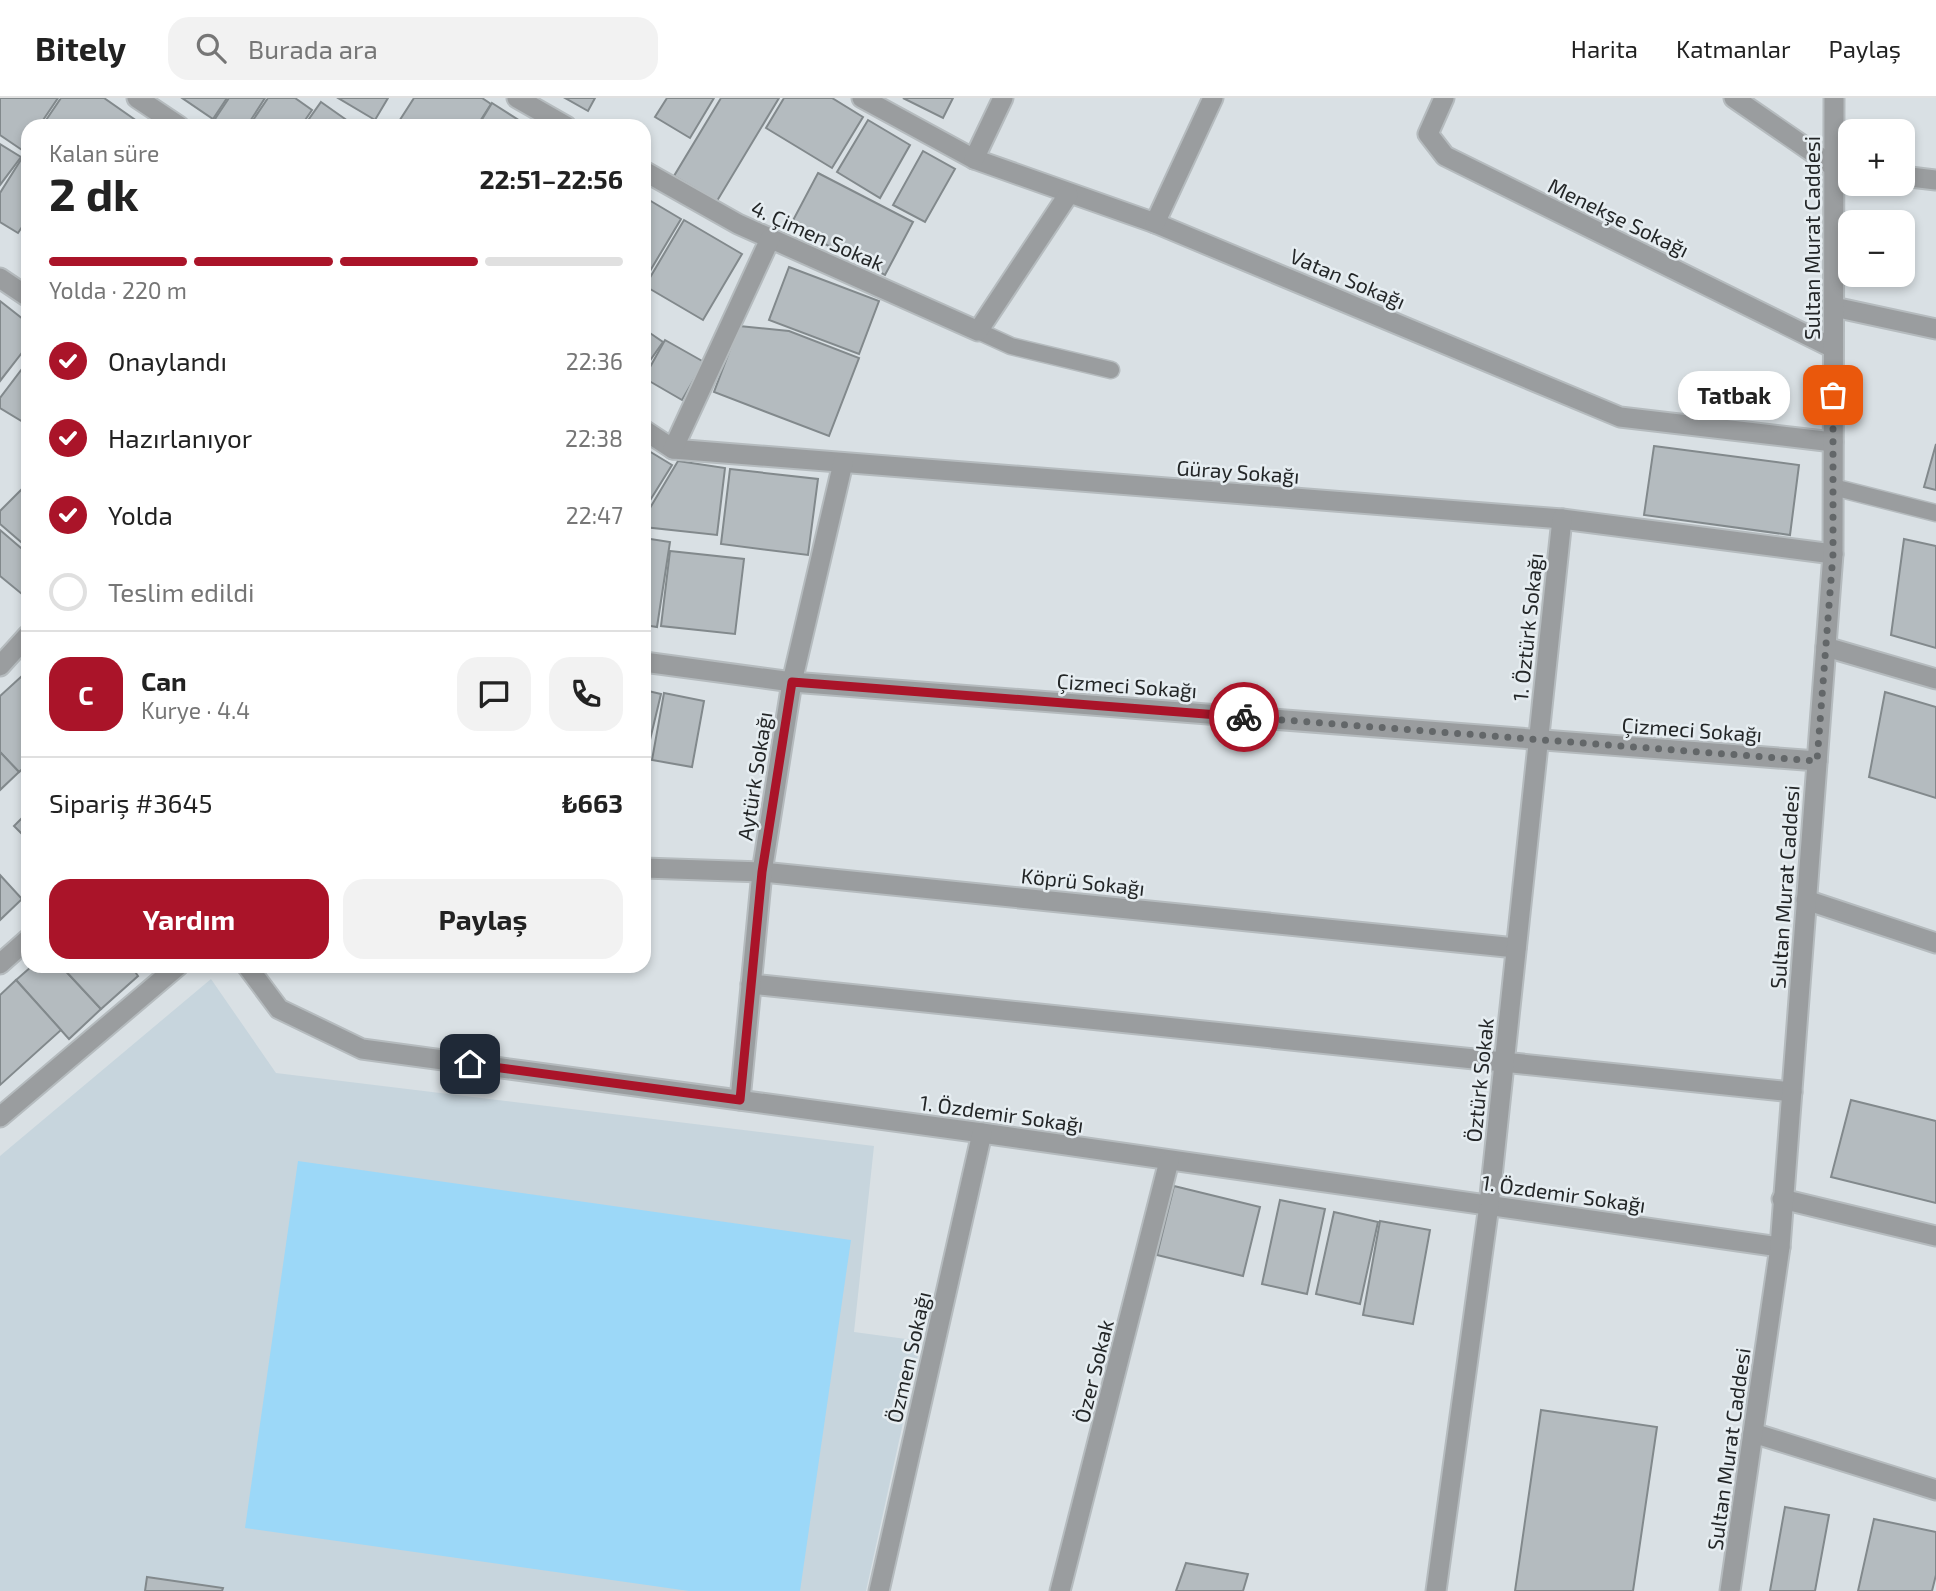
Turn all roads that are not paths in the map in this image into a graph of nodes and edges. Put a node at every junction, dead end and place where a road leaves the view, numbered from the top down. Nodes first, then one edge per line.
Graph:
1 (137, 98) edge
2 (517, 98) edge
3 (862, 98) edge
4 (1003, 98) edge
5 (1213, 98) edge
6 (1444, 98) edge
7 (1734, 98) edge
8 (1834, 98) edge
9 (168, 119) edge
10 (554, 119) edge
11 (1838, 133) edge
12 (974, 159) junction
13 (1838, 165) edge
14 (651, 175) edge
15 (1915, 178) edge
16 (1936, 180) edge
17 (1068, 195) junction
18 (1840, 196) edge
19 (1155, 223) junction
20 (770, 239) junction
21 (0, 278) edge
22 (21, 292) edge
23 (1833, 307) junction
24 (1936, 329) edge
25 (978, 331) junction
26 (1833, 348) junction
27 (1111, 370) dead end
28 (651, 435) edge
29 (1833, 442) junction
30 (673, 449) junction
31 (843, 463) junction
32 (1833, 487) junction
33 (1936, 513) edge
34 (1562, 519) junction
35 (1833, 554) junction
36 (21, 643) edge
37 (1826, 646) junction
38 (651, 663) edge
39 (0, 666) edge
40 (1936, 679) edge
41 (792, 682) junction
42 (1538, 740) junction
43 (1817, 761) junction
44 (651, 868) edge
45 (762, 872) junction
46 (1806, 900) junction
47 (1936, 943) edge
48 (21, 945) edge
49 (1516, 948) junction
50 (0, 964) edge
51 (170, 973) edge
52 (252, 973) edge
53 (751, 984) junction
54 (1504, 1062) junction
55 (1792, 1092) junction
56 (740, 1100) junction
57 (0, 1117) edge
58 (982, 1133) junction
59 (1169, 1161) junction
60 (1782, 1199) junction
61 (1489, 1205) junction
62 (1936, 1236) edge
63 (1780, 1247) junction
64 (1753, 1433) junction
65 (1936, 1490) edge
66 (878, 1591) edge
67 (1060, 1591) edge
68 (1436, 1591) edge
69 (1730, 1591) edge

1 - 9 street
2 - 10 street
3 - 12 street, Vatan Sokağı
4 - 12 street
5 - 19 street
6 - 26 street, Menekşe Sokağı
7 - 13 street
8 - 11 street, Sultan Murat Caddesi
12 - 17 street, Vatan Sokağı
14 - 20 street, 4. Çimen Sokak
15 - 16 street
17 - 19 street, Vatan Sokağı
17 - 25 street
18 - 23 street, Sultan Murat Caddesi
19 - 29 street, Vatan Sokağı
20 - 25 street, 4. Çimen Sokak
20 - 30 street
21 - 22 street
23 - 24 street
23 - 26 street, Sultan Murat Caddesi
25 - 27 lane
26 - 29 street, Sultan Murat Caddesi
28 - 30 street, Güray Sokağı
29 - 32 street, Sultan Murat Caddesi
30 - 31 street, Güray Sokağı
31 - 34 street, Güray Sokağı
31 - 41 street, Aytürk Sokağı
32 - 33 lane
32 - 35 street, Sultan Murat Caddesi
34 - 35 street, Güray Sokağı
34 - 42 street, 1. Öztürk Sokağı
35 - 37 street, Sultan Murat Caddesi
36 - 39 street
37 - 40 street
37 - 43 street, Sultan Murat Caddesi
38 - 41 street, Çizmeci Sokağı
41 - 42 street, Çizmeci Sokağı
41 - 45 street, Aytürk Sokağı
42 - 43 street, Çizmeci Sokağı
42 - 49 street, Öztürk Sokak
43 - 46 street, Sultan Murat Caddesi
44 - 45 street, Köprü Sokağı
45 - 49 street, Köprü Sokağı
45 - 53 street, Aytürk Sokağı
46 - 47 street
46 - 55 street, Sultan Murat Caddesi
48 - 50 street
49 - 54 street, Öztürk Sokak
51 - 57 street
52 - 56 street, 1. Özdemir Sokağı
53 - 54 street
53 - 56 street, Aytürk Sokağı
54 - 55 street
54 - 61 street, Öztürk Sokak
55 - 60 street, Sultan Murat Caddesi
56 - 58 street, 1. Özdemir Sokağı
58 - 59 street, 1. Özdemir Sokağı
58 - 66 street, Özmen Sokağı
59 - 61 street, 1. Özdemir Sokağı
59 - 67 street, Özer Sokak
60 - 62 street
60 - 63 street, Sultan Murat Caddesi
61 - 63 street, 1. Özdemir Sokağı
61 - 68 street, Öztürk Sokak
63 - 64 street, Sultan Murat Caddesi
64 - 65 street
64 - 69 street, Sultan Murat Caddesi

